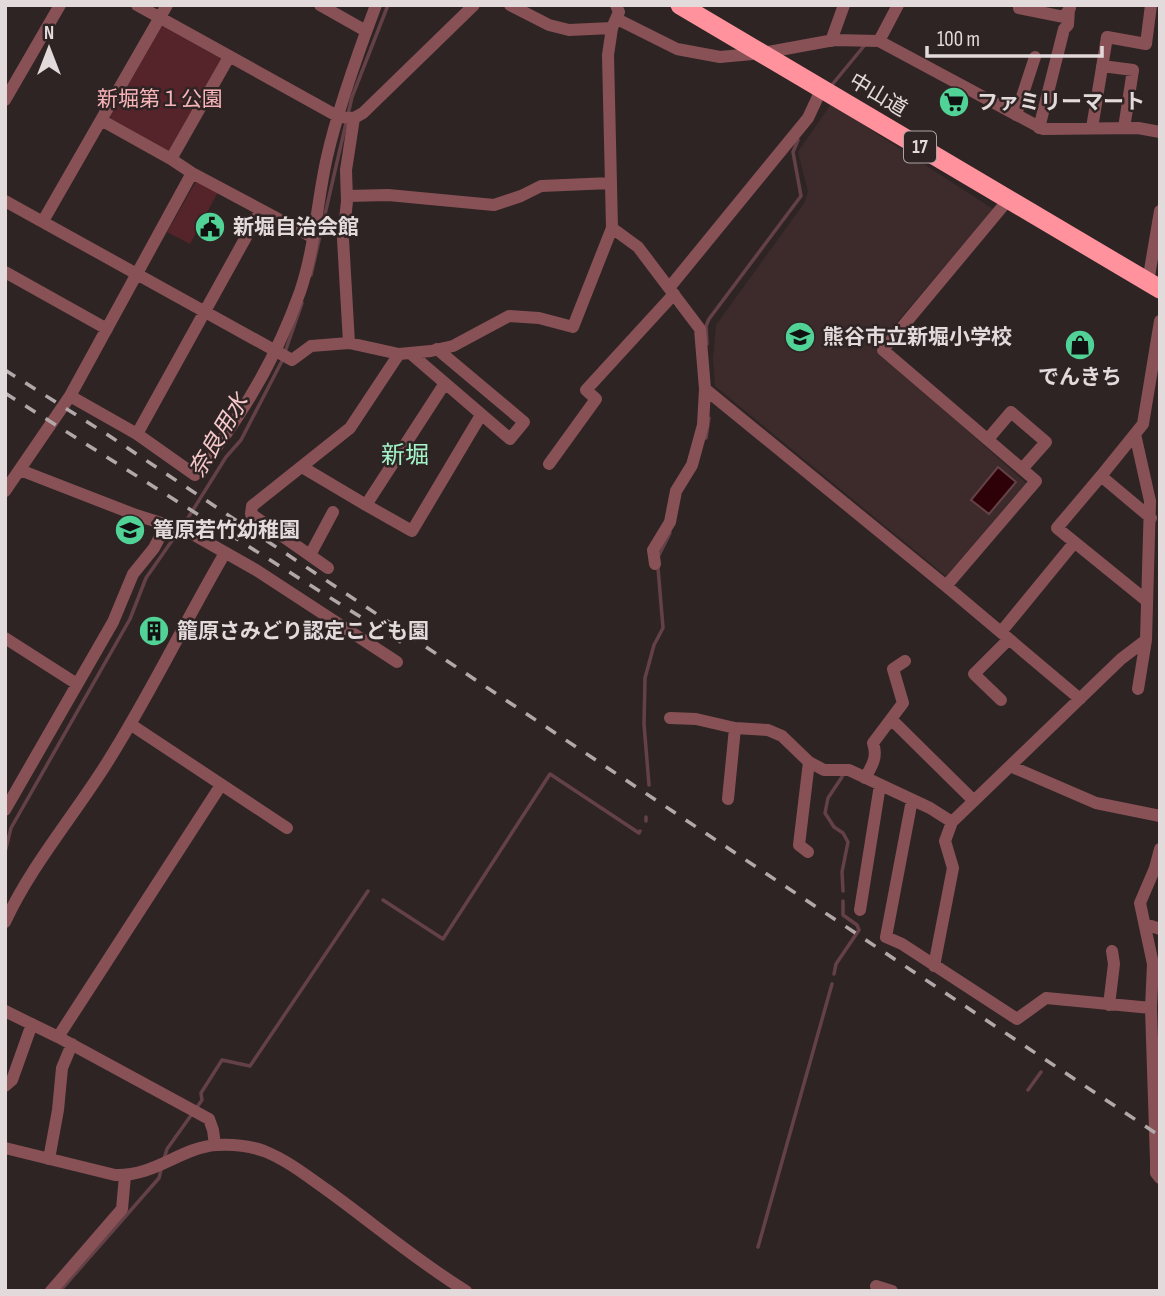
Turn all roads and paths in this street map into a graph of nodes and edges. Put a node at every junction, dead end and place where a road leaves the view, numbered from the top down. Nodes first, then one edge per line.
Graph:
1 (60, 5) edge
2 (137, 5) edge
3 (167, 5) edge
4 (320, 5) edge
5 (376, 5) edge
6 (474, 5) edge
7 (510, 5) edge
8 (844, 5) edge
9 (898, 5) edge
10 (1019, 5) edge
11 (1151, 5) edge
12 (685, 7) edge
13 (1071, 7) edge
14 (615, 17) edge
15 (159, 18) junction
16 (366, 31) junction
17 (831, 41) junction
18 (880, 41) junction
19 (763, 53) junction
20 (229, 57) junction
21 (1035, 57) dead end
22 (1102, 66) junction
23 (822, 88) junction
24 (5, 100) edge
25 (1016, 115) junction
26 (339, 117) junction
27 (354, 118) junction
28 (101, 120) junction
29 (1039, 128) junction
30 (1092, 128) junction
31 (1124, 128) junction
32 (1160, 132) edge
33 (172, 159) junction
34 (192, 173) junction
35 (611, 183) junction
36 (347, 196) junction
37 (1008, 200) junction
38 (5, 201) edge
39 (261, 210) junction
40 (1160, 211) edge
41 (43, 221) junction
42 (612, 228) junction
43 (312, 237) junction
44 (5, 272) edge
45 (137, 275) junction
46 (1154, 285) edge
47 (671, 291) junction
48 (204, 311) junction
49 (1160, 321) edge
50 (107, 329) junction
51 (349, 343) junction
52 (437, 349) junction
53 (404, 353) junction
54 (282, 355) junction
55 (445, 383) junction
56 (705, 389) junction
57 (70, 396) junction
58 (481, 415) junction
59 (136, 434) junction
60 (1135, 434) junction
61 (988, 439) junction
62 (549, 464) dead end
63 (302, 467) junction
64 (1022, 469) junction
65 (20, 470) junction
66 (1101, 476) junction
67 (5, 491) edge
68 (366, 505) junction
69 (333, 512) dead end
70 (1151, 518) junction
71 (169, 526) junction
72 (1074, 543) junction
73 (225, 553) junction
74 (310, 555) junction
75 (654, 564) dead end
76 (328, 568) dead end
77 (946, 586) junction
78 (1147, 601) junction
79 (1005, 636) junction
80 (1146, 640) junction
81 (7, 642) edge
82 (905, 661) dead end
83 (397, 662) dead end
84 (77, 684) junction
85 (1138, 689) dead end
86 (1080, 699) junction
87 (1000, 700) dead end
88 (670, 718) dead end
89 (891, 719) junction
90 (130, 724) junction
91 (735, 728) junction
92 (809, 762) junction
93 (1010, 766) junction
94 (865, 778) junction
95 (221, 785) junction
96 (880, 785) junction
97 (727, 799) dead end
98 (912, 800) junction
99 (974, 801) junction
100 (5, 810) edge
101 (1160, 816) edge
102 (953, 822) junction
103 (287, 828) dead end
104 (1160, 849) edge
105 (808, 852) dead end
106 (1158, 869) edge
107 (860, 910) dead end
108 (5, 922) edge
109 (1144, 924) junction
110 (1160, 929) edge
111 (1112, 951) dead end
112 (934, 966) junction
113 (1109, 1005) junction
114 (1151, 1008) junction
115 (5, 1011) edge
116 (32, 1024) junction
117 (58, 1037) junction
118 (72, 1044) junction
119 (5, 1086) edge
120 (1157, 1104) edge
121 (215, 1145) junction
122 (5, 1148) edge
123 (48, 1159) junction
124 (125, 1175) junction
125 (1160, 1178) edge
126 (876, 1286) dead end
127 (51, 1291) edge
128 (466, 1291) edge
129 (892, 1291) edge

1 - 24 street
2 - 15 street
3 - 15 street
4 - 16 street
5 - 16 street
6 - 27 street
7 - 14 street
8 - 17 street
9 - 18 street
10 - 13 street
11 - 22 street
12 - 19 highway, 中山道 / 17
13 - 29 street
14 - 19 street
14 - 35 street
15 - 20 street
15 - 28 street
16 - 26 street
17 - 18 street
17 - 19 street
18 - 25 street
19 - 23 highway, 中山道 / 17
20 - 26 street
20 - 33 street
21 - 25 street
22 - 30 street
22 - 31 street
23 - 37 highway, 中山道 / 17
23 - 47 street
25 - 29 street
26 - 27 street
26 - 43 street
27 - 36 street
28 - 33 street
28 - 41 street
29 - 30 street
30 - 31 street
31 - 32 street
33 - 34 street
34 - 39 street
34 - 45 street
35 - 36 street
35 - 42 street
36 - 51 street
37 - 46 highway, 中山道 / 17
37 - 61 street
38 - 41 street
39 - 43 street
39 - 48 street
40 - 46 street
41 - 45 street
42 - 47 street
42 - 52 street
43 - 54 street
44 - 50 street
45 - 48 street
45 - 50 street
47 - 56 street
47 - 62 street
48 - 54 street
48 - 59 street
49 - 60 street
50 - 57 street
51 - 53 street
51 - 54 street
52 - 53 street
52 - 58 street
53 - 55 street
53 - 63 street
54 - 59 street
55 - 58 street
55 - 68 street
56 - 75 street
56 - 77 street
57 - 59 street
57 - 65 street
58 - 68 street
60 - 66 street
60 - 70 street
61 - 64 street
61 - 64 street
63 - 68 street
63 - 74 street
64 - 77 street
65 - 67 street
65 - 71 street
66 - 70 street
66 - 72 street
69 - 74 street
70 - 78 street
71 - 73 street
71 - 84 street
72 - 78 street
72 - 79 street
73 - 83 street
73 - 90 street
74 - 76 street
77 - 79 street
78 - 80 street
79 - 86 street
79 - 87 street
80 - 85 street
80 - 86 street
81 - 84 street
82 - 89 street
84 - 100 street
86 - 93 street
88 - 91 street
89 - 94 street
89 - 99 street
90 - 95 street
90 - 108 street
91 - 92 street
91 - 97 street
92 - 94 street
92 - 105 street
93 - 99 street
93 - 101 street
94 - 96 street
95 - 103 street
95 - 117 street
96 - 98 street
96 - 107 street
98 - 102 street
98 - 112 street
99 - 102 street
102 - 112 street
104 - 106 street
106 - 109 street
109 - 110 street
109 - 114 street
111 - 113 street
112 - 113 street
113 - 114 street
114 - 120 street
115 - 116 street
116 - 117 street
116 - 119 street
117 - 118 street
118 - 121 street
118 - 123 street
120 - 125 street
121 - 124 street
121 - 128 street
122 - 123 street
123 - 124 street
124 - 127 street
126 - 129 street

